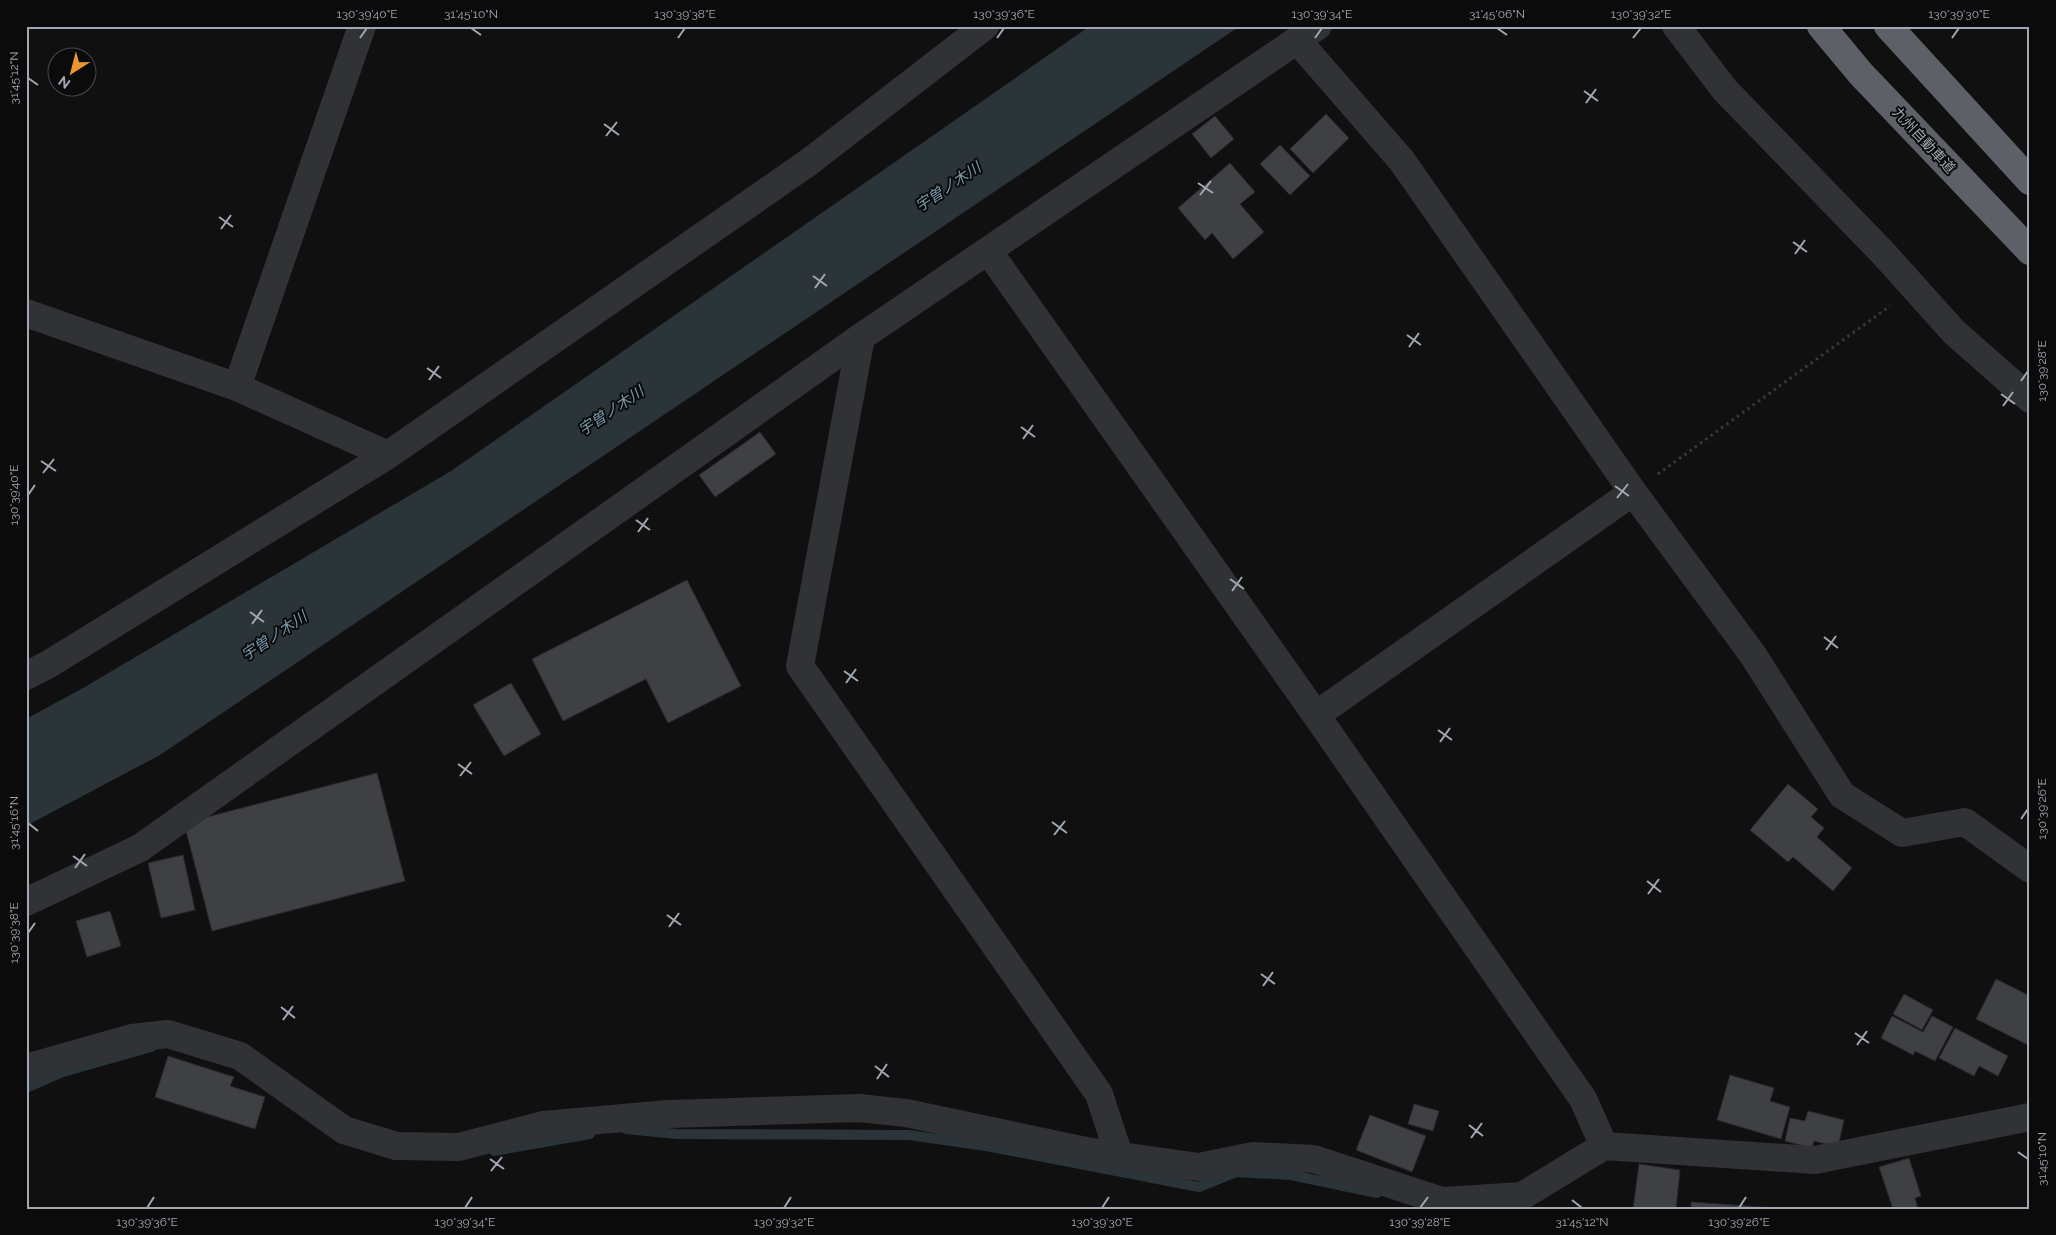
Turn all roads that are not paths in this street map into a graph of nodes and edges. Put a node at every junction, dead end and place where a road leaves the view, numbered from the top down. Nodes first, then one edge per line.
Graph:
1 (362, 26) edge
2 (985, 26) edge
3 (1676, 26) edge
4 (1821, 26) edge
5 (1888, 26) edge
6 (1308, 33) edge
7 (2030, 181) edge
8 (2030, 251) edge
9 (989, 252) junction
10 (26, 313) edge
11 (861, 338) junction
12 (237, 387) junction
13 (2030, 399) edge
14 (388, 455) junction
15 (1633, 492) junction
16 (26, 676) edge
17 (1316, 716) junction
18 (2030, 869) edge
19 (26, 902) edge
20 (26, 1068) edge
21 (2030, 1117) edge
22 (1604, 1146) junction
23 (1119, 1155) junction

1 - 12 street
2 - 14 street
3 - 13 street
4 - 8 highway, 九州自動車道
5 - 7 highway
6 - 9 street
6 - 15 street
9 - 11 street
9 - 17 street
10 - 12 street
11 - 19 street
11 - 23 street
12 - 14 street
14 - 16 street
15 - 17 street
15 - 18 street
17 - 22 street
20 - 23 street
21 - 22 street
22 - 23 street

